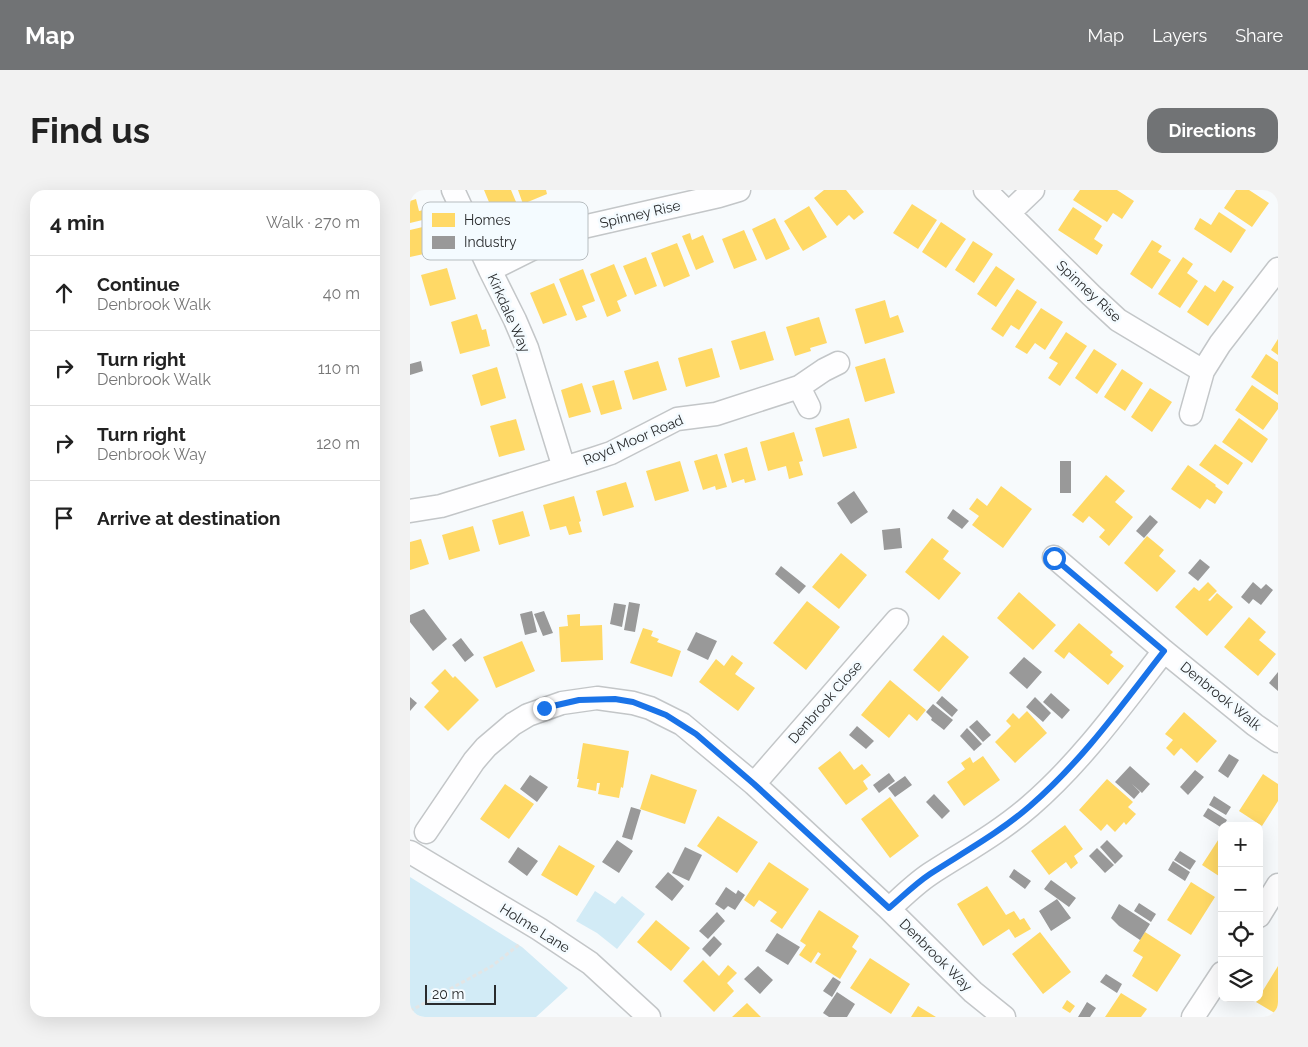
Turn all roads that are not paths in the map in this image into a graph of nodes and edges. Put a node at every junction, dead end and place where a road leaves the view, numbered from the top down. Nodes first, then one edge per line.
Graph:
1 (453, 190) edge
2 (739, 190) edge
3 (985, 190) edge
4 (1033, 190) edge
5 (459, 202) edge
6 (1009, 213) junction
7 (588, 225) edge
8 (485, 260) edge
9 (510, 260) edge
10 (1278, 269) edge
11 (490, 270) junction
12 (838, 363) dead end
13 (1203, 372) junction
14 (799, 387) junction
15 (810, 407) dead end
16 (1191, 414) dead end
17 (564, 468) junction
18 (410, 511) edge
19 (1054, 558) dead end
20 (896, 620) dead end
21 (1164, 651) junction
22 (1278, 741) edge
23 (754, 784) junction
24 (426, 832) dead end
25 (410, 852) edge
26 (1278, 885) edge
27 (889, 908) junction
28 (1267, 915) edge
29 (1218, 979) edge
30 (649, 1017) edge
31 (1004, 1017) edge
32 (1193, 1017) edge

1 - 5 street, Kirkdale Way
2 - 7 street, Spinney Rise
3 - 6 street, Spinney Rise
4 - 6 street
6 - 13 street, Spinney Rise
8 - 11 street, Kirkdale Way
9 - 11 street, Spinney Rise
10 - 13 street
11 - 17 street, Kirkdale Way
12 - 14 street, Royd Moor Road
13 - 16 street
14 - 15 street
14 - 17 street, Royd Moor Road
17 - 18 street, Royd Moor Road
19 - 21 street, Denbrook Walk
20 - 23 street, Denbrook Close
21 - 22 street, Denbrook Walk
21 - 27 street
23 - 24 street, Denbrook Way
23 - 27 street, Denbrook Way
25 - 30 street, Holme Lane
26 - 28 street
27 - 31 street, Denbrook Way
29 - 32 street

